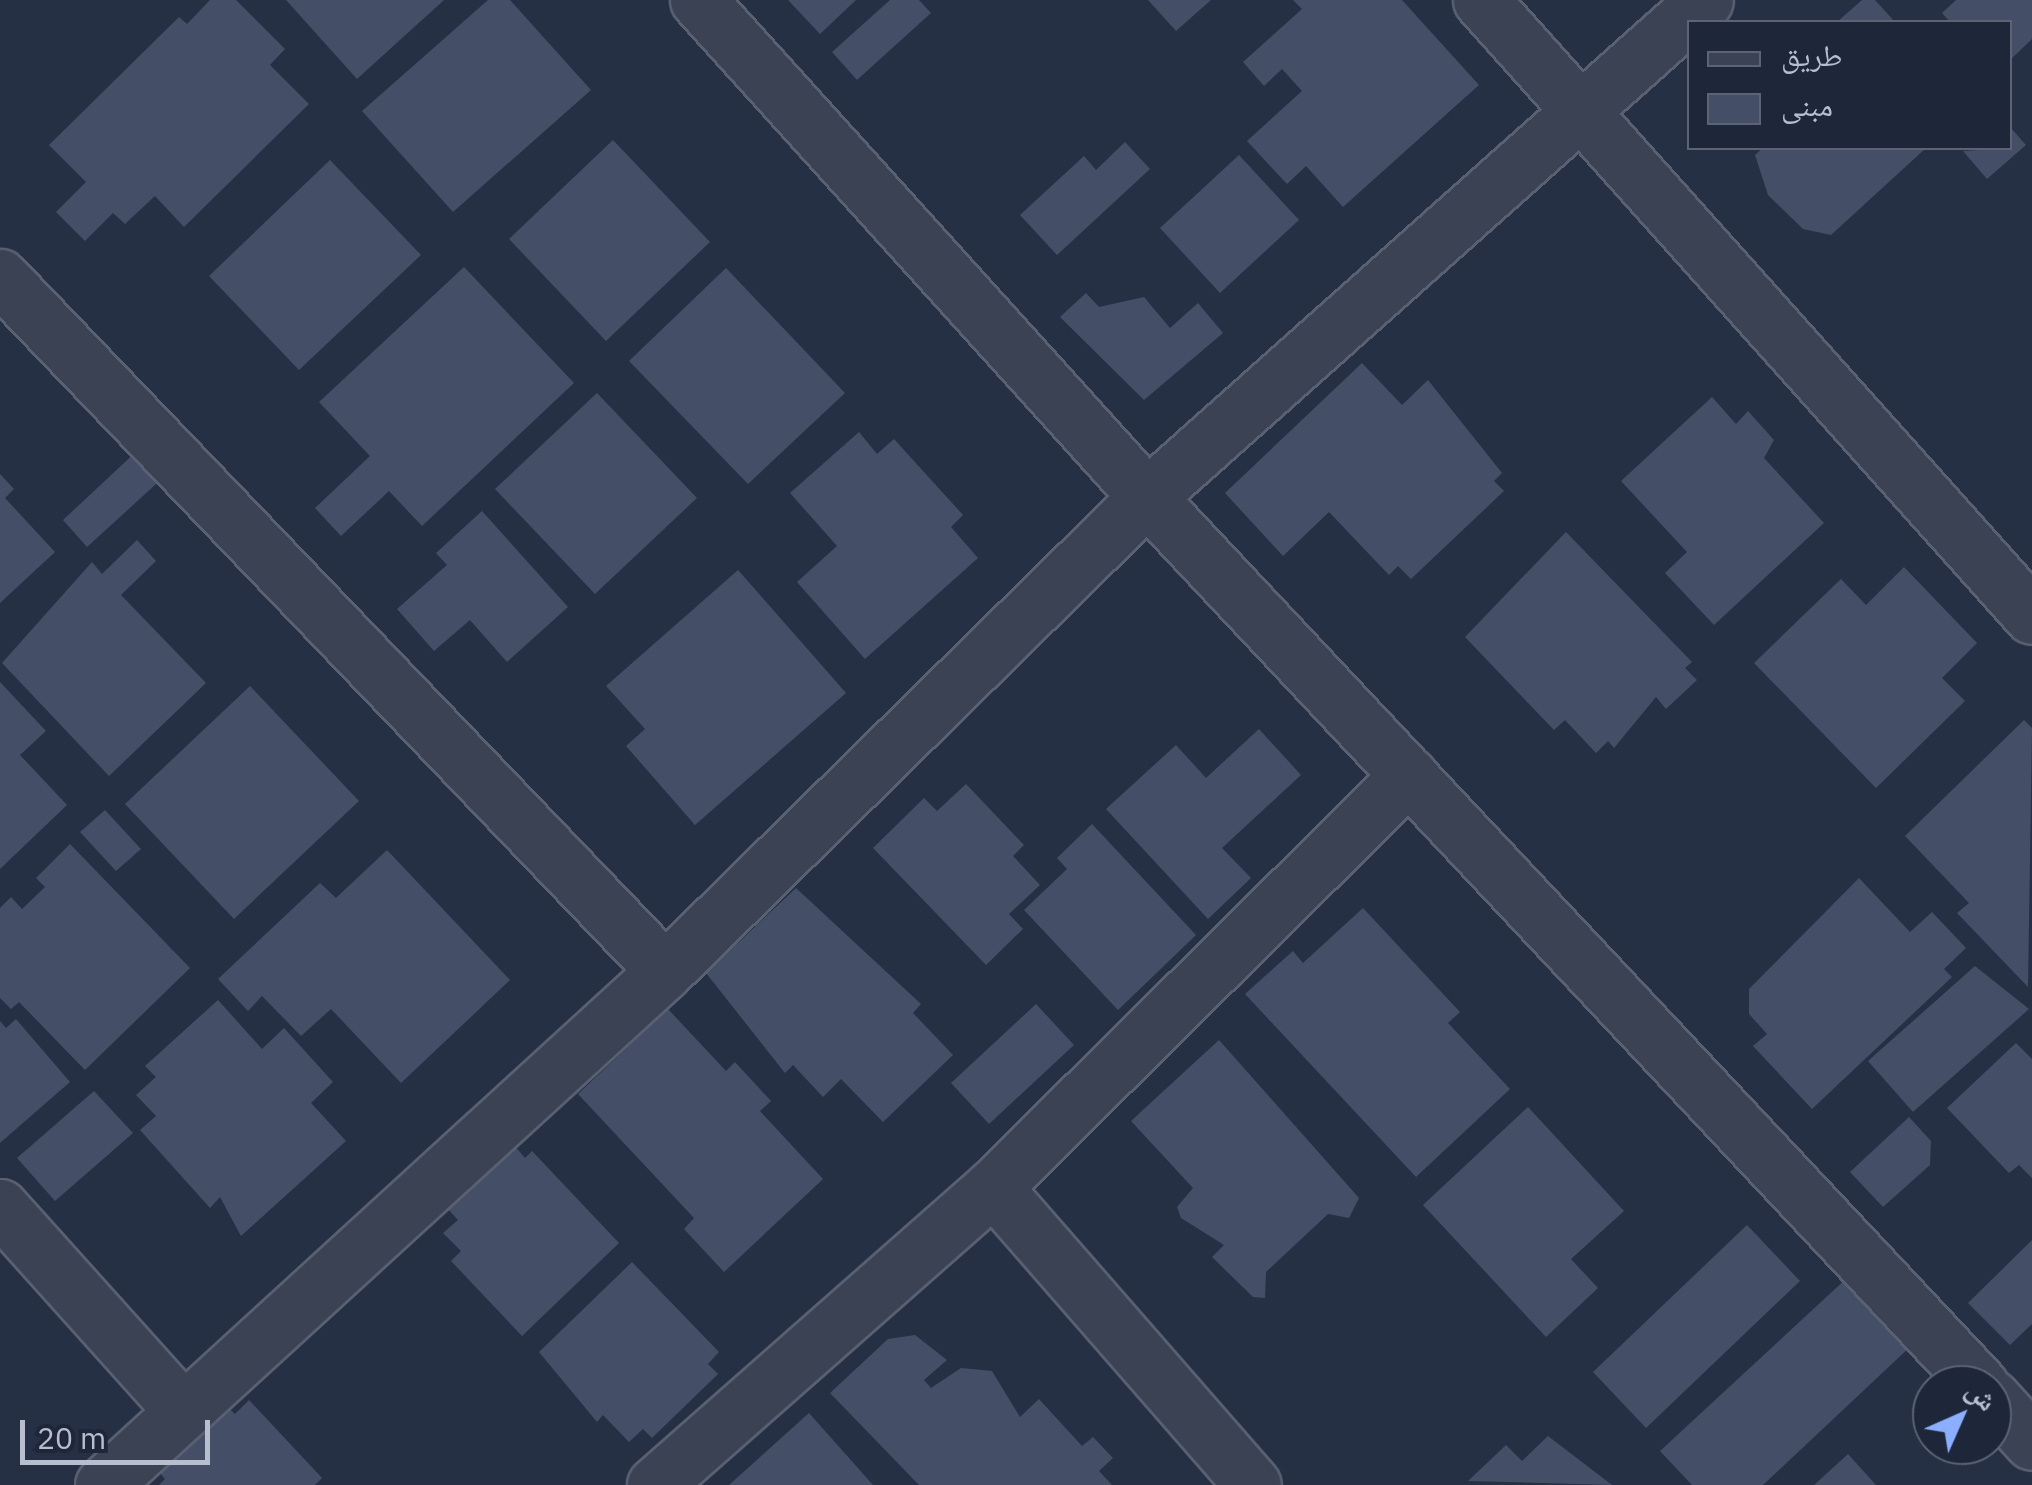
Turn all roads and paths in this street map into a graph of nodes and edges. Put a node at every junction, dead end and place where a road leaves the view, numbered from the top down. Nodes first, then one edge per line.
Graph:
1 (698, 0) edge
2 (1481, 0) edge
3 (1704, 0) edge
4 (1578, 114) junction
5 (0, 277) edge
6 (1147, 497) junction
7 (2032, 616) edge
8 (1409, 775) junction
9 (664, 971) junction
10 (993, 1188) junction
11 (0, 1207) edge
12 (1961, 1365) edge
13 (183, 1410) junction
14 (2012, 1420) edge
15 (2032, 1442) edge
16 (102, 1485) edge
17 (656, 1485) edge
18 (1253, 1485) edge

1 - 6 street
2 - 4 street
3 - 4 street
4 - 6 street
4 - 7 street
5 - 9 street
6 - 8 street
6 - 9 street
8 - 10 street
8 - 12 street
9 - 13 street
10 - 17 street
10 - 18 street
11 - 13 street
13 - 16 street
14 - 15 street

